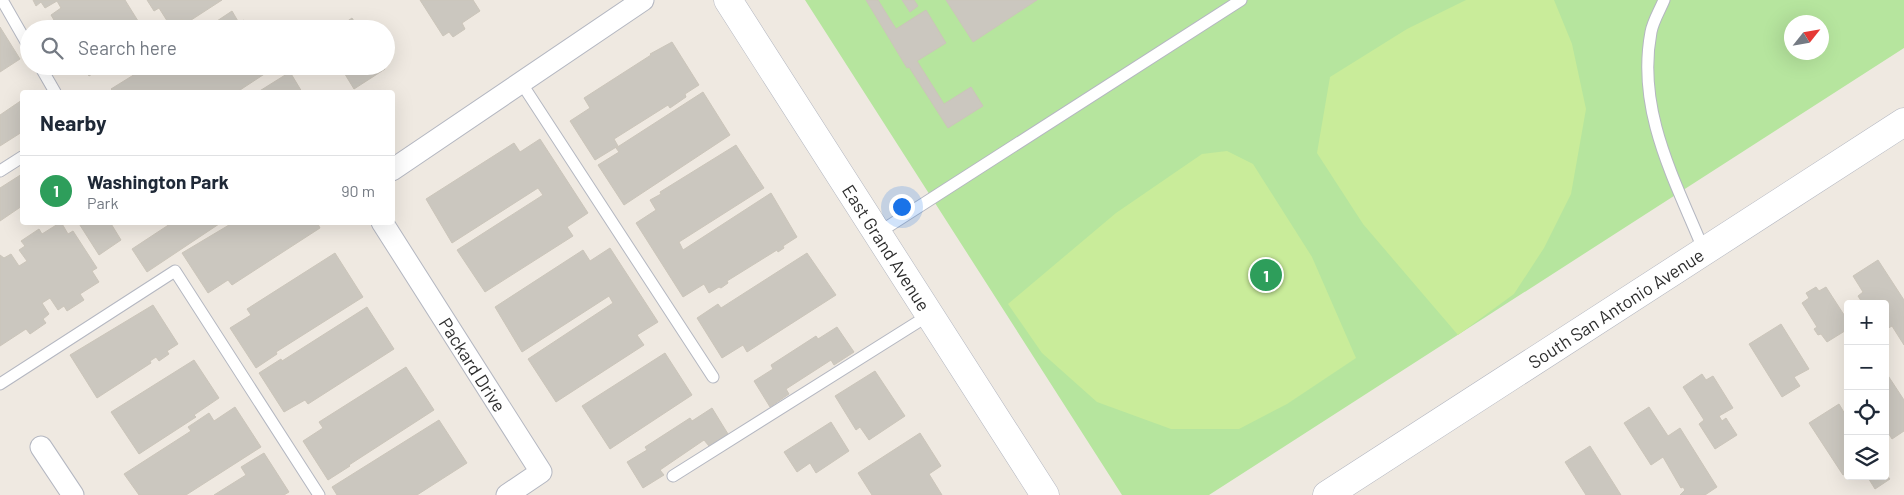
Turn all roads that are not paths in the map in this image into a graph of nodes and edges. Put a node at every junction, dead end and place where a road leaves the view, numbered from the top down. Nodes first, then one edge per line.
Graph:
1 (2, 0) edge
2 (643, 0) edge
3 (728, 0) edge
4 (1241, 0) edge
5 (1664, 0) edge
6 (20, 31) edge
7 (45, 75) edge
8 (522, 84) junction
9 (54, 90) edge
10 (1904, 122) edge
11 (20, 158) edge
12 (395, 168) edge
13 (0, 171) edge
14 (384, 225) edge
15 (878, 233) junction
16 (1704, 251) junction
17 (930, 314) junction
18 (713, 377) dead end
19 (0, 384) edge
20 (41, 447) dead end
21 (673, 476) dead end
22 (72, 495) edge
23 (319, 495) edge
24 (507, 495) edge
25 (1045, 495) edge
26 (1327, 495) edge

1 - 6 lane
2 - 8 street
3 - 15 street, East Grand Avenue
4 - 15 lane
5 - 16 lane
7 - 9 lane
8 - 12 street
8 - 18 lane
10 - 16 street, South San Antonio Avenue
11 - 13 lane
14 - 24 street, Packard Drive
15 - 17 street, East Grand Avenue
16 - 26 street, South San Antonio Avenue
17 - 21 lane
17 - 25 street, East Grand Avenue
19 - 23 lane
20 - 22 street

